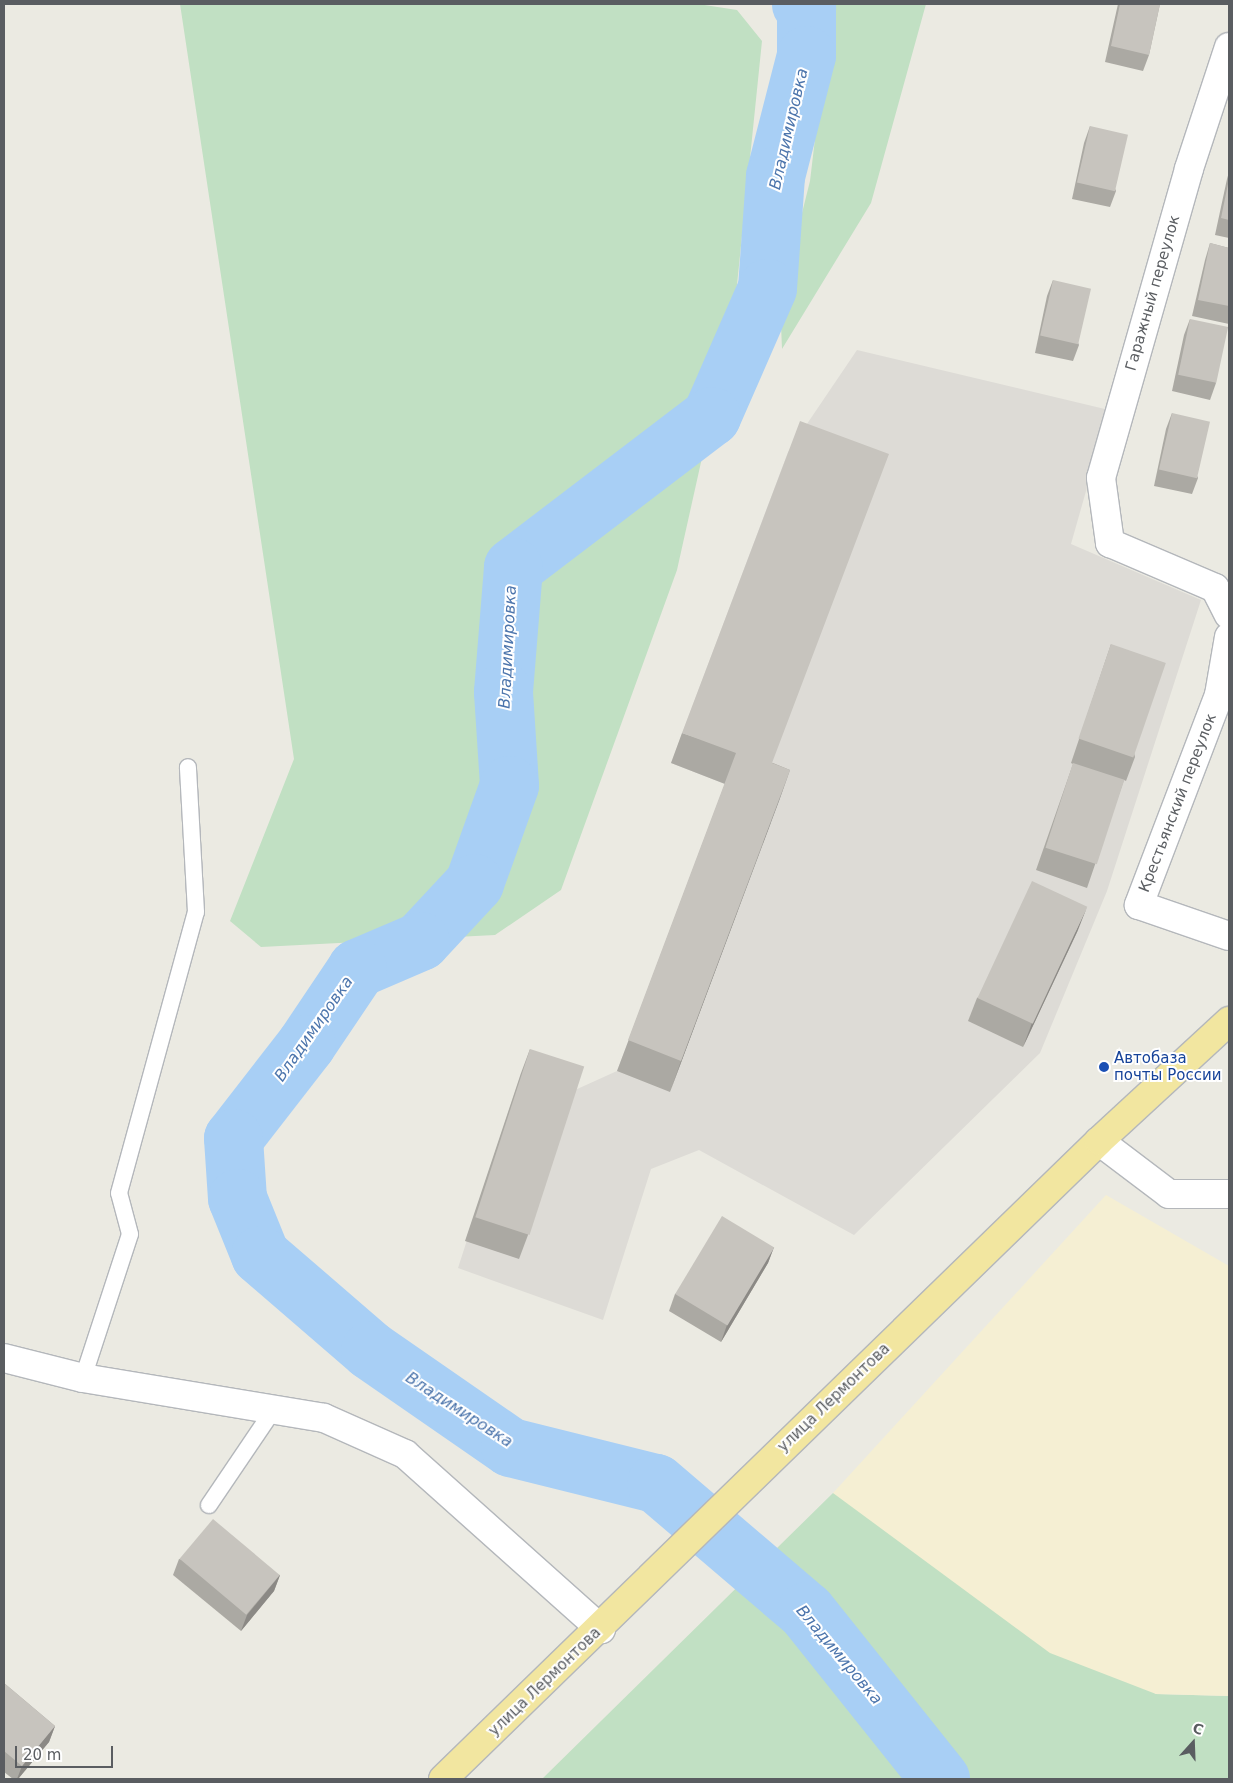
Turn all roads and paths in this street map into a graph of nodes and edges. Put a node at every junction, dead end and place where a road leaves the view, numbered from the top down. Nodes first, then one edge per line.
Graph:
1 (1229, 47) edge
2 (1229, 615) edge
3 (1229, 637) edge
4 (188, 767) dead end
5 (1229, 936) edge
6 (1229, 1021) edge
7 (1099, 1141) junction
8 (1229, 1194) edge
9 (4, 1358) edge
10 (83, 1378) junction
11 (274, 1410) junction
12 (209, 1505) dead end
13 (601, 1629) junction
14 (443, 1779) edge

1 - 2 street, Гаражный переулок
3 - 5 street, Крестьянский переулок
4 - 10 lane
6 - 7 highway, улица Лермонтова
7 - 8 street
7 - 13 highway, улица Лермонтова
9 - 10 street
10 - 11 street
11 - 12 lane
11 - 13 street
13 - 14 highway, улица Лермонтова

